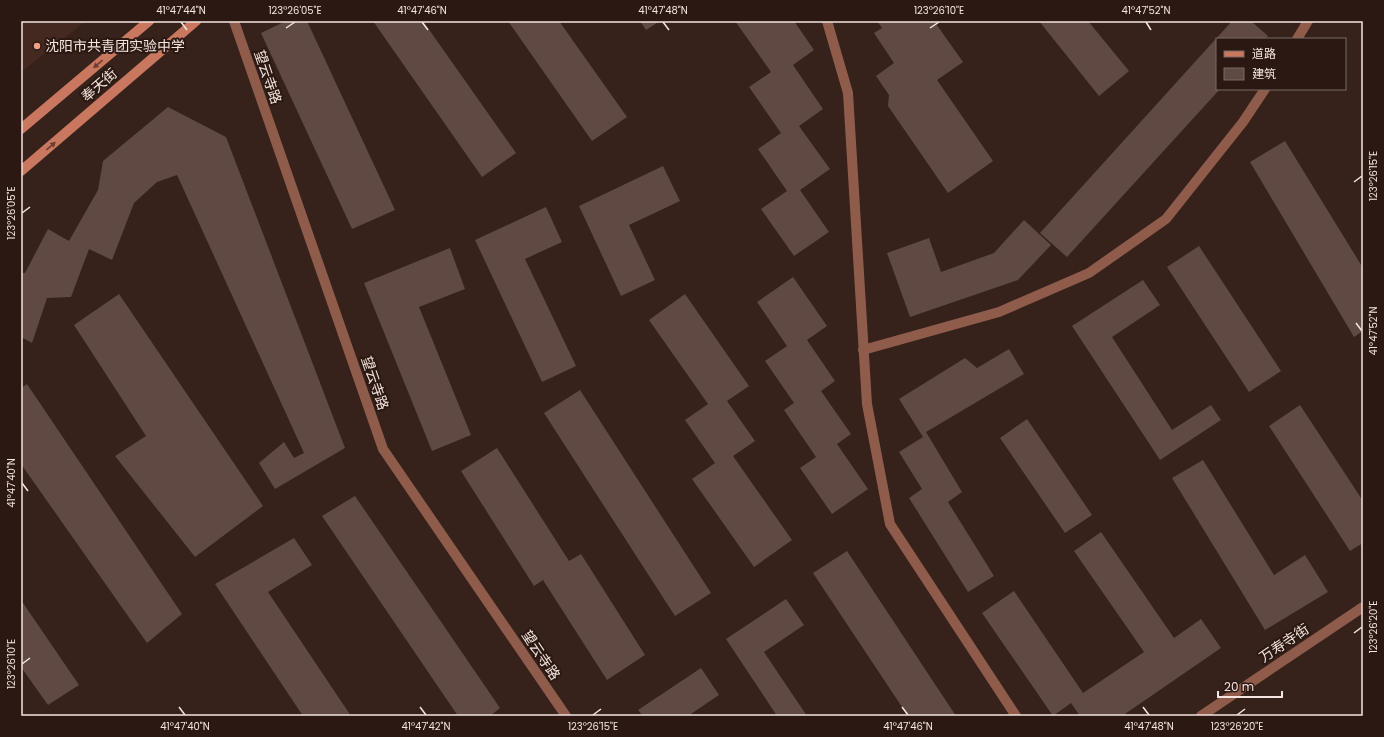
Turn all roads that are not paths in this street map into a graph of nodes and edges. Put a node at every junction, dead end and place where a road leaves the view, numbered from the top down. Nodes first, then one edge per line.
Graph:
1 (149, 21) edge
2 (196, 21) edge
3 (234, 21) edge
4 (827, 21) edge
5 (1308, 21) edge
6 (1298, 38) edge
7 (1264, 90) edge
8 (21, 129) edge
9 (21, 171) edge
10 (863, 350) junction
11 (1363, 607) edge
12 (566, 716) edge
13 (1016, 716) edge
14 (1201, 716) edge

1 -> 8 main road, 奉天街
9 -> 2 main road, 奉天街
3 - 12 street, 望云寺路
4 - 10 street
5 - 6 street
7 - 10 street
10 - 13 street
11 - 14 street, 万寿寺街

